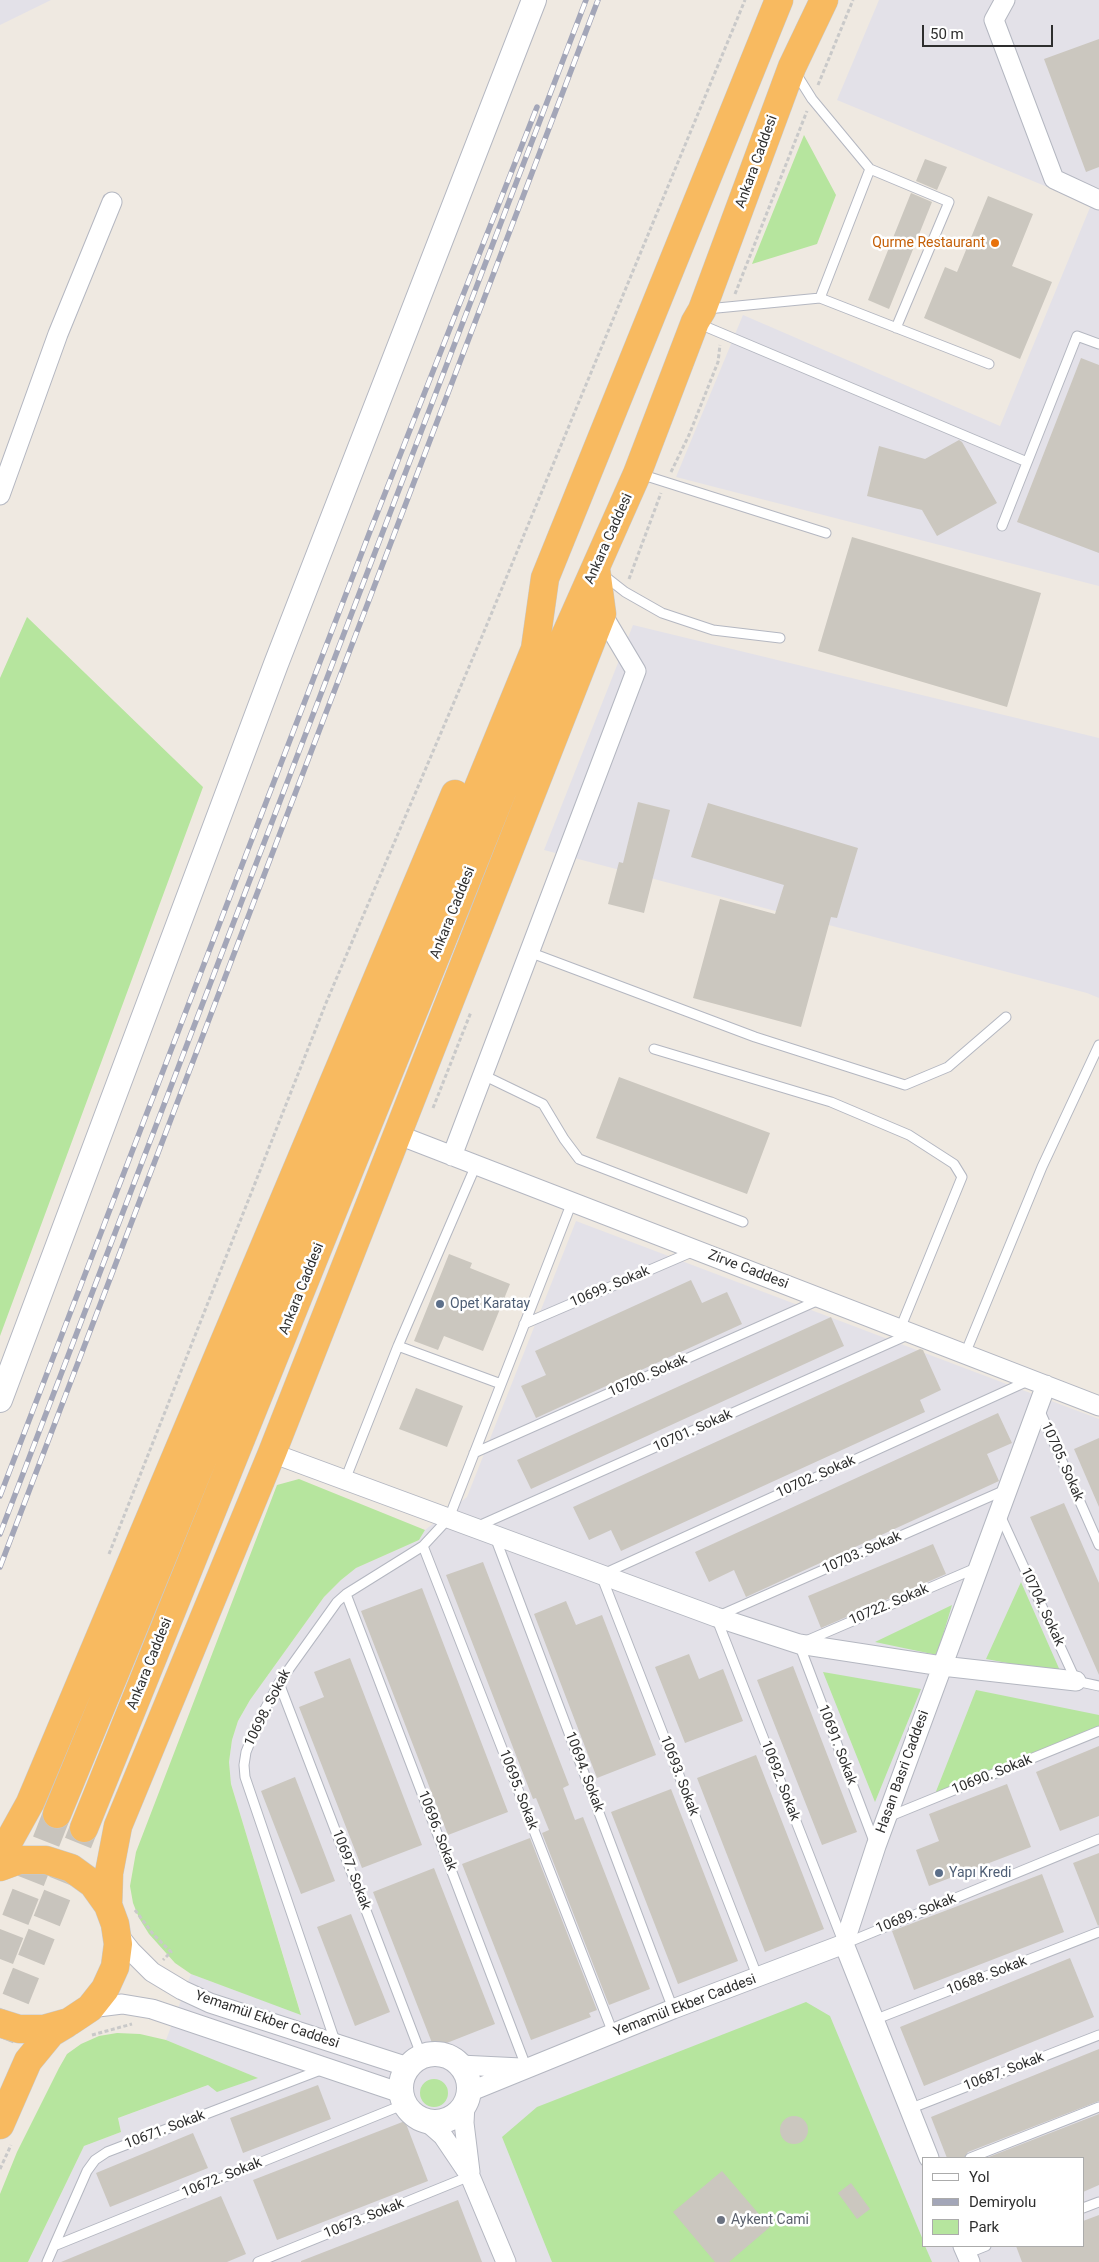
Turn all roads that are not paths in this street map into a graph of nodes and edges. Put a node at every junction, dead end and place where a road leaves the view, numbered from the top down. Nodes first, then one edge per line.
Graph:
1 (534, 0) edge
2 (780, 0) edge
3 (1005, 0) edge
4 (826, 4) edge
5 (792, 67) junction
6 (870, 169) junction
7 (1099, 200) edge
8 (112, 202) dead end
9 (820, 298) junction
10 (698, 316) junction
11 (896, 328) junction
12 (1099, 344) edge
13 (989, 364) dead end
14 (1027, 462) junction
15 (637, 474) junction
16 (0, 495) edge
17 (1002, 526) dead end
18 (826, 533) dead end
19 (596, 569) junction
20 (546, 578) junction
21 (602, 614) junction
22 (780, 638) dead end
23 (529, 952) junction
24 (1006, 1017) dead end
25 (1099, 1045) edge
26 (654, 1049) dead end
27 (482, 1076) junction
28 (396, 1134) junction
29 (452, 1156) junction
30 (476, 1165) junction
31 (572, 1202) junction
32 (743, 1222) dead end
33 (696, 1250) junction
34 (821, 1299) junction
35 (524, 1324) junction
36 (906, 1331) junction
37 (398, 1346) junction
38 (965, 1354) junction
39 (1038, 1382) junction
40 (501, 1384) junction
41 (0, 1400) edge
42 (1099, 1406) edge
43 (1038, 1407) junction
44 (272, 1453) junction
45 (474, 1453) junction
46 (346, 1480) junction
47 (1007, 1489) junction
48 (999, 1512) junction
49 (449, 1518) junction
50 (474, 1528) junction
51 (494, 1535) junction
52 (1099, 1544) edge
53 (423, 1546) junction
54 (979, 1567) junction
55 (601, 1575) junction
56 (346, 1594) junction
57 (716, 1618) junction
58 (799, 1644) junction
59 (942, 1666) junction
60 (1076, 1681) junction
61 (279, 1683) junction
62 (1099, 1686) edge
63 (1099, 1731) edge
64 (57, 1814) tunnel mouth
65 (886, 1818) junction
66 (84, 1828) tunnel mouth
67 (1099, 1839) edge
68 (876, 1846) junction
69 (0, 1857) edge
70 (0, 1867) edge
71 (108, 1905) junction
72 (116, 1932) junction
73 (1099, 1932) edge
74 (844, 1944) junction
75 (758, 1978) junction
76 (673, 2009) junction
77 (79, 2015) junction
78 (874, 2020) junction
79 (0, 2023) edge
80 (613, 2033) junction
81 (1099, 2035) edge
82 (336, 2044) junction
83 (415, 2062) junction
84 (460, 2065) junction
85 (326, 2068) junction
86 (527, 2068) junction
87 (467, 2098) junction
88 (403, 2099) junction
89 (1099, 2107) edge
90 (909, 2109) junction
91 (426, 2121) junction
92 (0, 2125) edge
93 (929, 2157) edge
94 (973, 2157) edge
95 (470, 2176) junction
96 (1099, 2202) edge
97 (1084, 2208) edge
98 (54, 2246) junction
99 (984, 2247) edge
100 (966, 2254) edge
101 (48, 2262) edge
102 (258, 2262) edge
103 (506, 2262) edge

1 - 41 street
2 - 20 highway, Ankara Caddesi
3 - 7 street
4 - 5 highway, Ankara Caddesi
5 - 6 lane
5 - 10 highway, Ankara Caddesi
6 - 9 lane
6 - 11 lane
8 - 16 street
9 - 10 lane
9 - 11 lane
10 - 14 lane
10 - 15 highway, Ankara Caddesi
11 - 13 lane
12 - 14 lane
14 - 17 lane
15 - 18 lane
15 - 19 highway, Ankara Caddesi
19 - 21 highway
19 - 22 lane
19 - 66 highway, Ankara Caddesi
20 - 64 highway, Ankara Caddesi
20 - 69 highway
21 - 23 street
21 - 28 highway
23 - 24 lane
23 - 27 street
25 - 38 lane
26 - 36 lane
27 - 29 street
27 - 32 lane
28 - 29 street, Zirve Caddesi
28 - 44 highway
29 - 30 street, Zirve Caddesi
30 - 31 street, Zirve Caddesi
30 - 37 lane
31 - 33 street, Zirve Caddesi
31 - 35 lane
33 - 34 street, Zirve Caddesi
33 - 35 lane, 10699. Sokak
34 - 36 street, Zirve Caddesi
34 - 45 lane, 10700. Sokak
35 - 40 lane
36 - 38 street, Zirve Caddesi
36 - 50 lane, 10701. Sokak
37 - 40 lane
37 - 46 lane
38 - 39 street, Zirve Caddesi
39 - 42 street, Zirve Caddesi
39 - 43 street, Hasan Basri Caddesi
39 - 55 lane, 10702. Sokak
40 - 45 lane
43 - 47 street, Hasan Basri Caddesi
43 - 52 lane, 10705. Sokak
44 - 46 street
44 - 71 highway
45 - 49 lane
46 - 49 street
47 - 48 street, Hasan Basri Caddesi
47 - 57 lane, 10703. Sokak
48 - 54 street, Hasan Basri Caddesi
48 - 60 lane, 10704. Sokak
49 - 50 street
49 - 53 lane, 10698. Sokak
50 - 51 street
51 - 55 street
51 - 76 lane, 10694. Sokak
53 - 56 lane, 10698. Sokak
53 - 80 lane, 10695. Sokak
54 - 58 lane, 10722. Sokak
54 - 59 street, Hasan Basri Caddesi
55 - 57 street
55 - 75 lane, 10693. Sokak
56 - 61 lane, 10698. Sokak
56 - 86 lane, 10696. Sokak
57 - 58 street
57 - 74 lane, 10692. Sokak
58 - 59 street
58 - 68 lane, 10691. Sokak
59 - 60 street
59 - 65 street, Hasan Basri Caddesi
60 - 62 lane
61 - 82 lane, 10698. Sokak
61 - 83 lane, 10697. Sokak
63 - 65 lane, 10690. Sokak
65 - 68 street, Hasan Basri Caddesi
67 - 74 lane, 10689. Sokak
68 - 74 street, Hasan Basri Caddesi
70 - 71 highway
71 - 72 highway
72 - 77 highway
72 - 82 street, Yemamül Ekber Caddesi
73 - 78 lane, 10688. Sokak
74 - 75 street, Yemamül Ekber Caddesi
74 - 78 street
75 - 76 street, Yemamül Ekber Caddesi
76 - 80 street, Yemamül Ekber Caddesi
77 - 79 highway
77 - 85 street, Yemamül Ekber Caddesi
77 - 92 highway
78 - 90 street
80 - 86 street, Yemamül Ekber Caddesi
81 - 90 lane, 10687. Sokak
82 - 83 street, Yemamül Ekber Caddesi
83 - 84 street
83 - 88 street
84 - 86 street, Yemamül Ekber Caddesi
84 - 87 street
85 - 88 street, Yemamül Ekber Caddesi
85 - 98 lane, 10671. Sokak
86 - 87 street, Yemamül Ekber Caddesi
87 - 91 street
87 - 95 street
88 - 91 street
88 - 98 lane, 10672. Sokak
89 - 94 lane
90 - 93 street
91 - 95 street
95 - 102 lane, 10673. Sokak
95 - 103 street
96 - 97 lane
98 - 101 lane
99 - 100 lane

